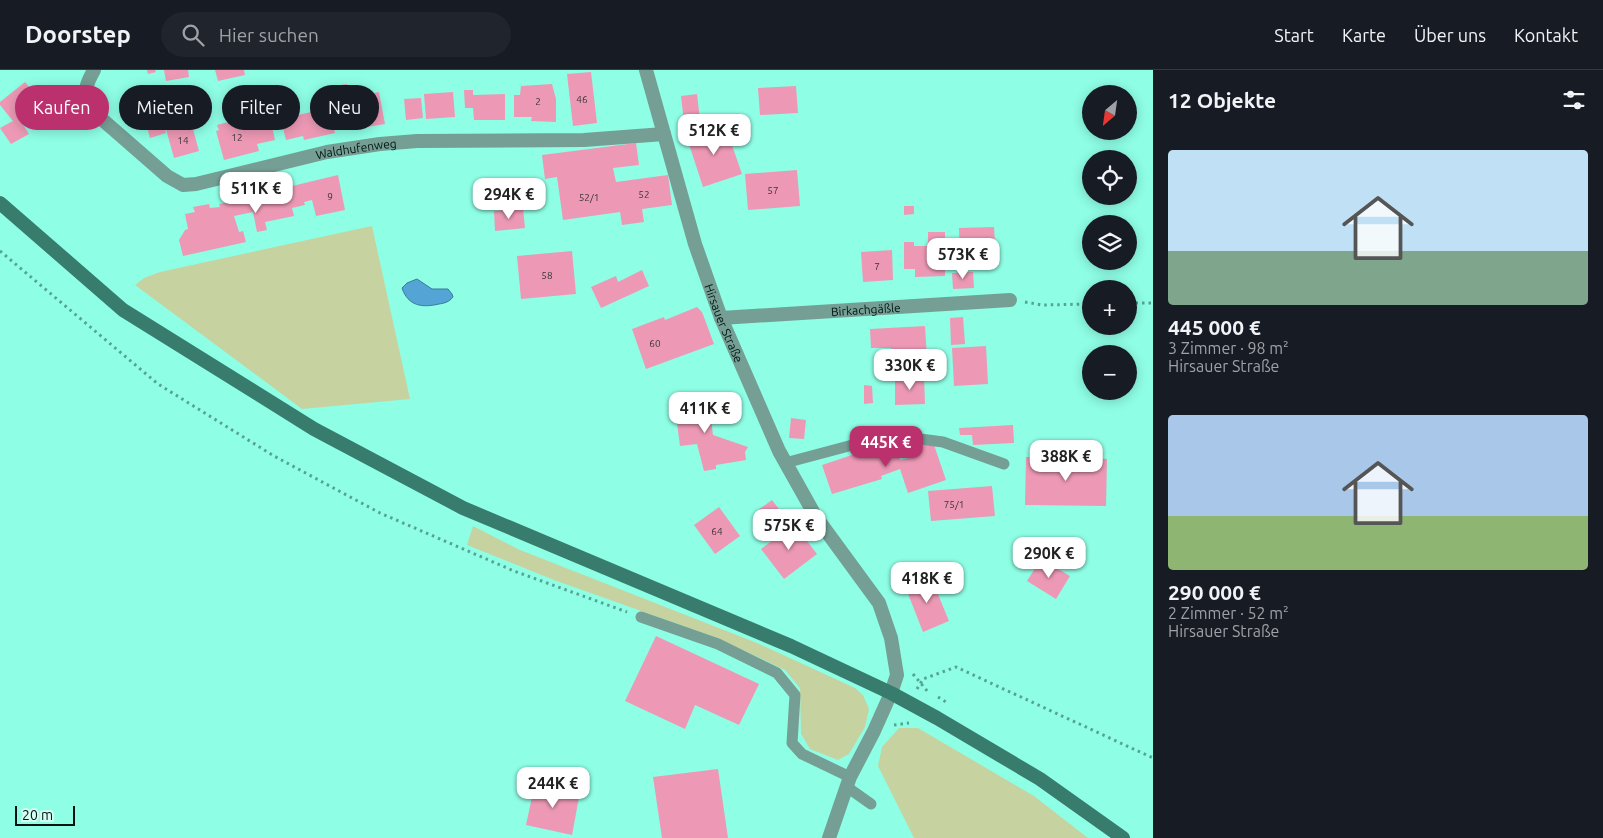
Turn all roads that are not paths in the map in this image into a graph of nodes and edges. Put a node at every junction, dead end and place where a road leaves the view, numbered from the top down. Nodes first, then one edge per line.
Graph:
1 (94, 70) edge
2 (646, 70) edge
3 (664, 134) junction
4 (0, 203) edge
5 (1010, 300) road end
6 (721, 318) junction
7 (785, 463) junction
8 (1004, 464) dead end
9 (641, 617) road end
10 (891, 693) junction
11 (848, 782) junction
12 (871, 804) dead end
13 (829, 838) edge
14 (1123, 838) edge

1 - 3 street, Waldhufenweg
2 - 3 street, Hirsauer Straße
3 - 6 street, Hirsauer Straße
4 - 10 main road
5 - 6 street, Birkachgäßle
6 - 7 street, Hirsauer Straße
7 - 8 lane
7 - 10 street, Hirsauer Straße
9 - 11 lane
10 - 11 street, Hirsauer Straße
10 - 14 main road
11 - 12 lane
11 - 13 street, Hirsauer Straße

